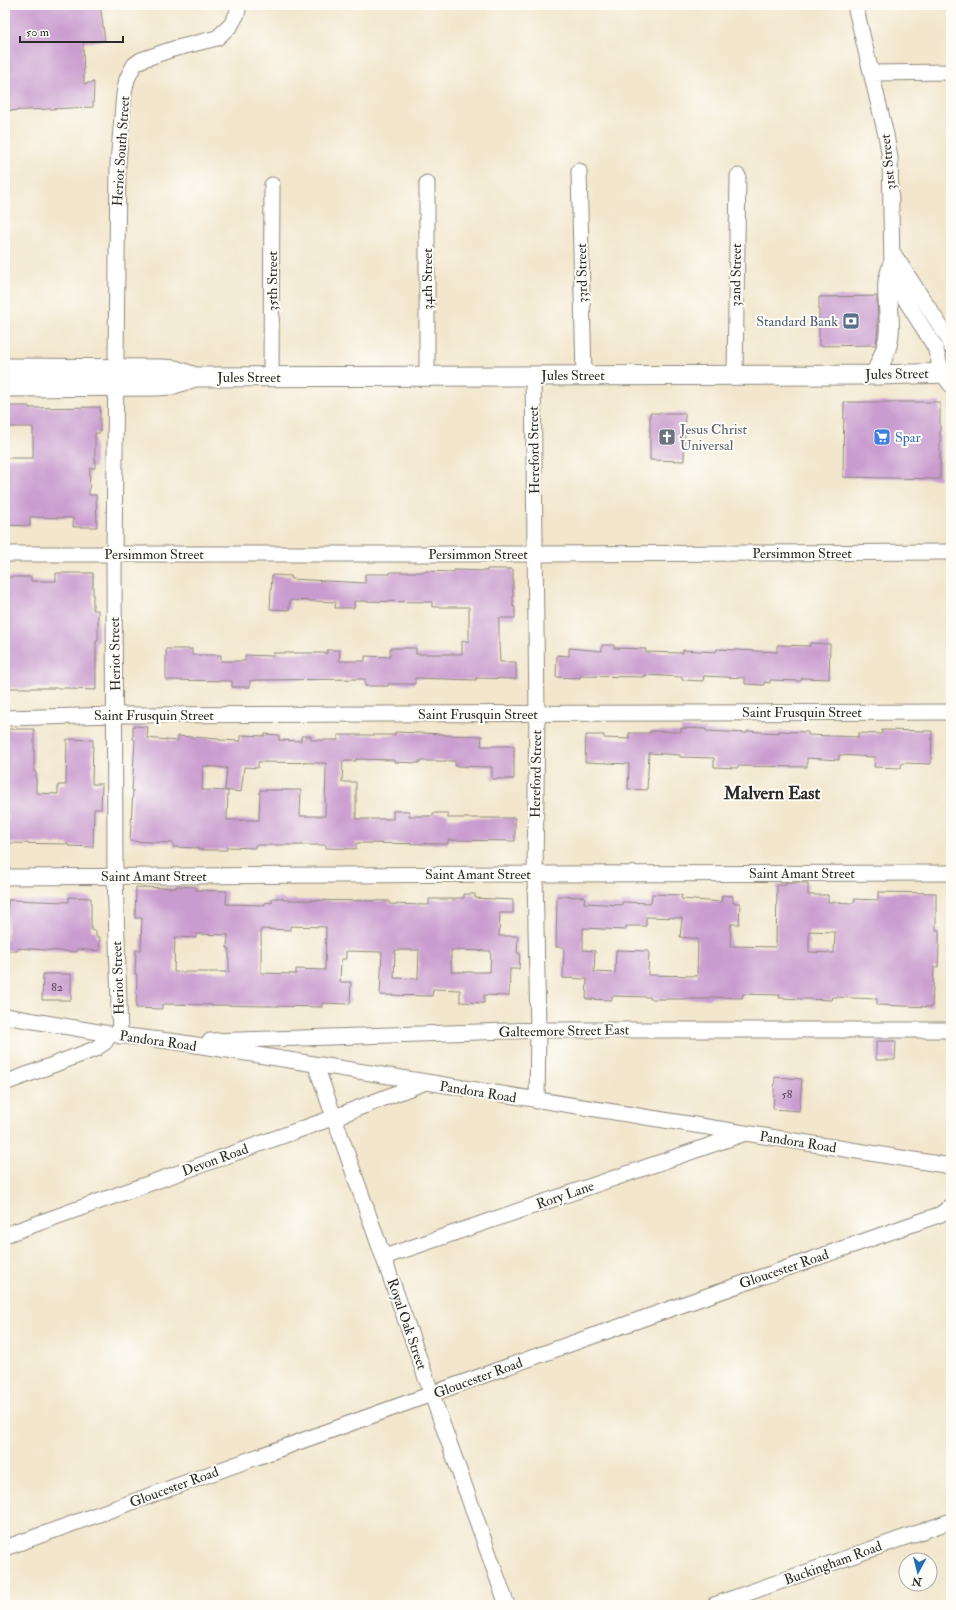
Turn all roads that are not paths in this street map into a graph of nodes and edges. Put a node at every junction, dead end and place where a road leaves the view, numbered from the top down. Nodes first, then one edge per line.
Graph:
1 (239, 5) edge
2 (855, 5) edge
3 (951, 72) edge
4 (871, 73) junction
5 (579, 171) dead end
6 (738, 176) dead end
7 (427, 183) dead end
8 (272, 185) dead end
9 (892, 259) junction
10 (951, 347) edge
11 (5, 368) edge
12 (116, 368) junction
13 (735, 374) junction
14 (427, 375) junction
15 (533, 375) junction
16 (584, 375) junction
17 (875, 375) junction
18 (196, 377) junction
19 (271, 377) junction
20 (948, 377) edge
21 (5, 387) edge
22 (116, 387) junction
23 (951, 552) edge
24 (114, 553) junction
25 (5, 554) edge
26 (536, 554) junction
27 (951, 712) edge
28 (537, 713) junction
29 (116, 715) junction
30 (5, 718) edge
31 (951, 873) edge
32 (535, 874) junction
33 (115, 876) junction
34 (5, 877) edge
35 (5, 1016) edge
36 (538, 1030) junction
37 (951, 1030) edge
38 (115, 1035) junction
39 (177, 1042) junction
40 (316, 1066) junction
41 (5, 1083) edge
42 (424, 1083) junction
43 (537, 1101) junction
44 (335, 1117) junction
45 (746, 1133) junction
46 (951, 1166) edge
47 (951, 1206) edge
48 (5, 1235) edge
49 (384, 1257) junction
50 (432, 1395) junction
51 (951, 1521) edge
52 (5, 1548) edge
53 (507, 1605) edge
54 (714, 1605) edge

1 - 12 street, Heriot South Street
2 - 4 street, 31st Street
3 - 4 street
4 - 9 street, 31st Street
5 - 16 street, 33rd Street
6 - 13 street, 32nd Street
7 - 14 street, 34th Street
8 - 19 street, 35th Street
9 - 10 street
9 - 17 main road
9 - 20 street, 31st Street
11 - 12 main road, Jules Street
12 - 18 main road, Jules Street
12 - 22 street, Heriot Street
13 - 16 main road, Jules Street
13 - 17 main road, Jules Street
14 - 15 main road, Jules Street
14 - 19 main road, Jules Street
15 - 16 main road, Jules Street
15 - 26 street, Hereford Street
17 - 20 main road, Jules Street
18 - 19 main road, Jules Street
18 - 22 main road, Jules Street
21 - 22 main road, Jules Street
22 - 24 street, Heriot Street
23 - 26 street, Persimmon Street
24 - 25 street, Persimmon Street
24 - 26 street, Persimmon Street
24 - 29 street, Heriot Street
26 - 28 street, Hereford Street
27 - 28 street, Saint Frusquin Street
28 - 29 street, Saint Frusquin Street
28 - 32 street, Hereford Street
29 - 30 street, Saint Frusquin Street
29 - 33 street, Heriot Street
31 - 32 street, Saint Amant Street
32 - 33 street, Saint Amant Street
32 - 36 street, Hereford Street
33 - 34 street, Saint Amant Street
33 - 38 street, Heriot Street
35 - 38 street, Pandora Road
36 - 37 street, Galteemore Street East
36 - 39 street, Galteemore Street East
36 - 43 street, Hereford Street
38 - 39 street, Pandora Road
38 - 41 street
39 - 40 street, Pandora Road
40 - 42 street, Pandora Road
40 - 44 street, Royal Oak Street
42 - 43 street, Pandora Road
42 - 44 street, Devon Road
43 - 45 street, Pandora Road
44 - 48 street, Devon Road
44 - 49 street, Royal Oak Street
45 - 46 street, Pandora Road
45 - 49 street, Rory Lane
47 - 50 street, Gloucester Road
49 - 50 street, Royal Oak Street
50 - 52 street, Gloucester Road
50 - 53 street, Royal Oak Street
51 - 54 street, Buckingham Road

